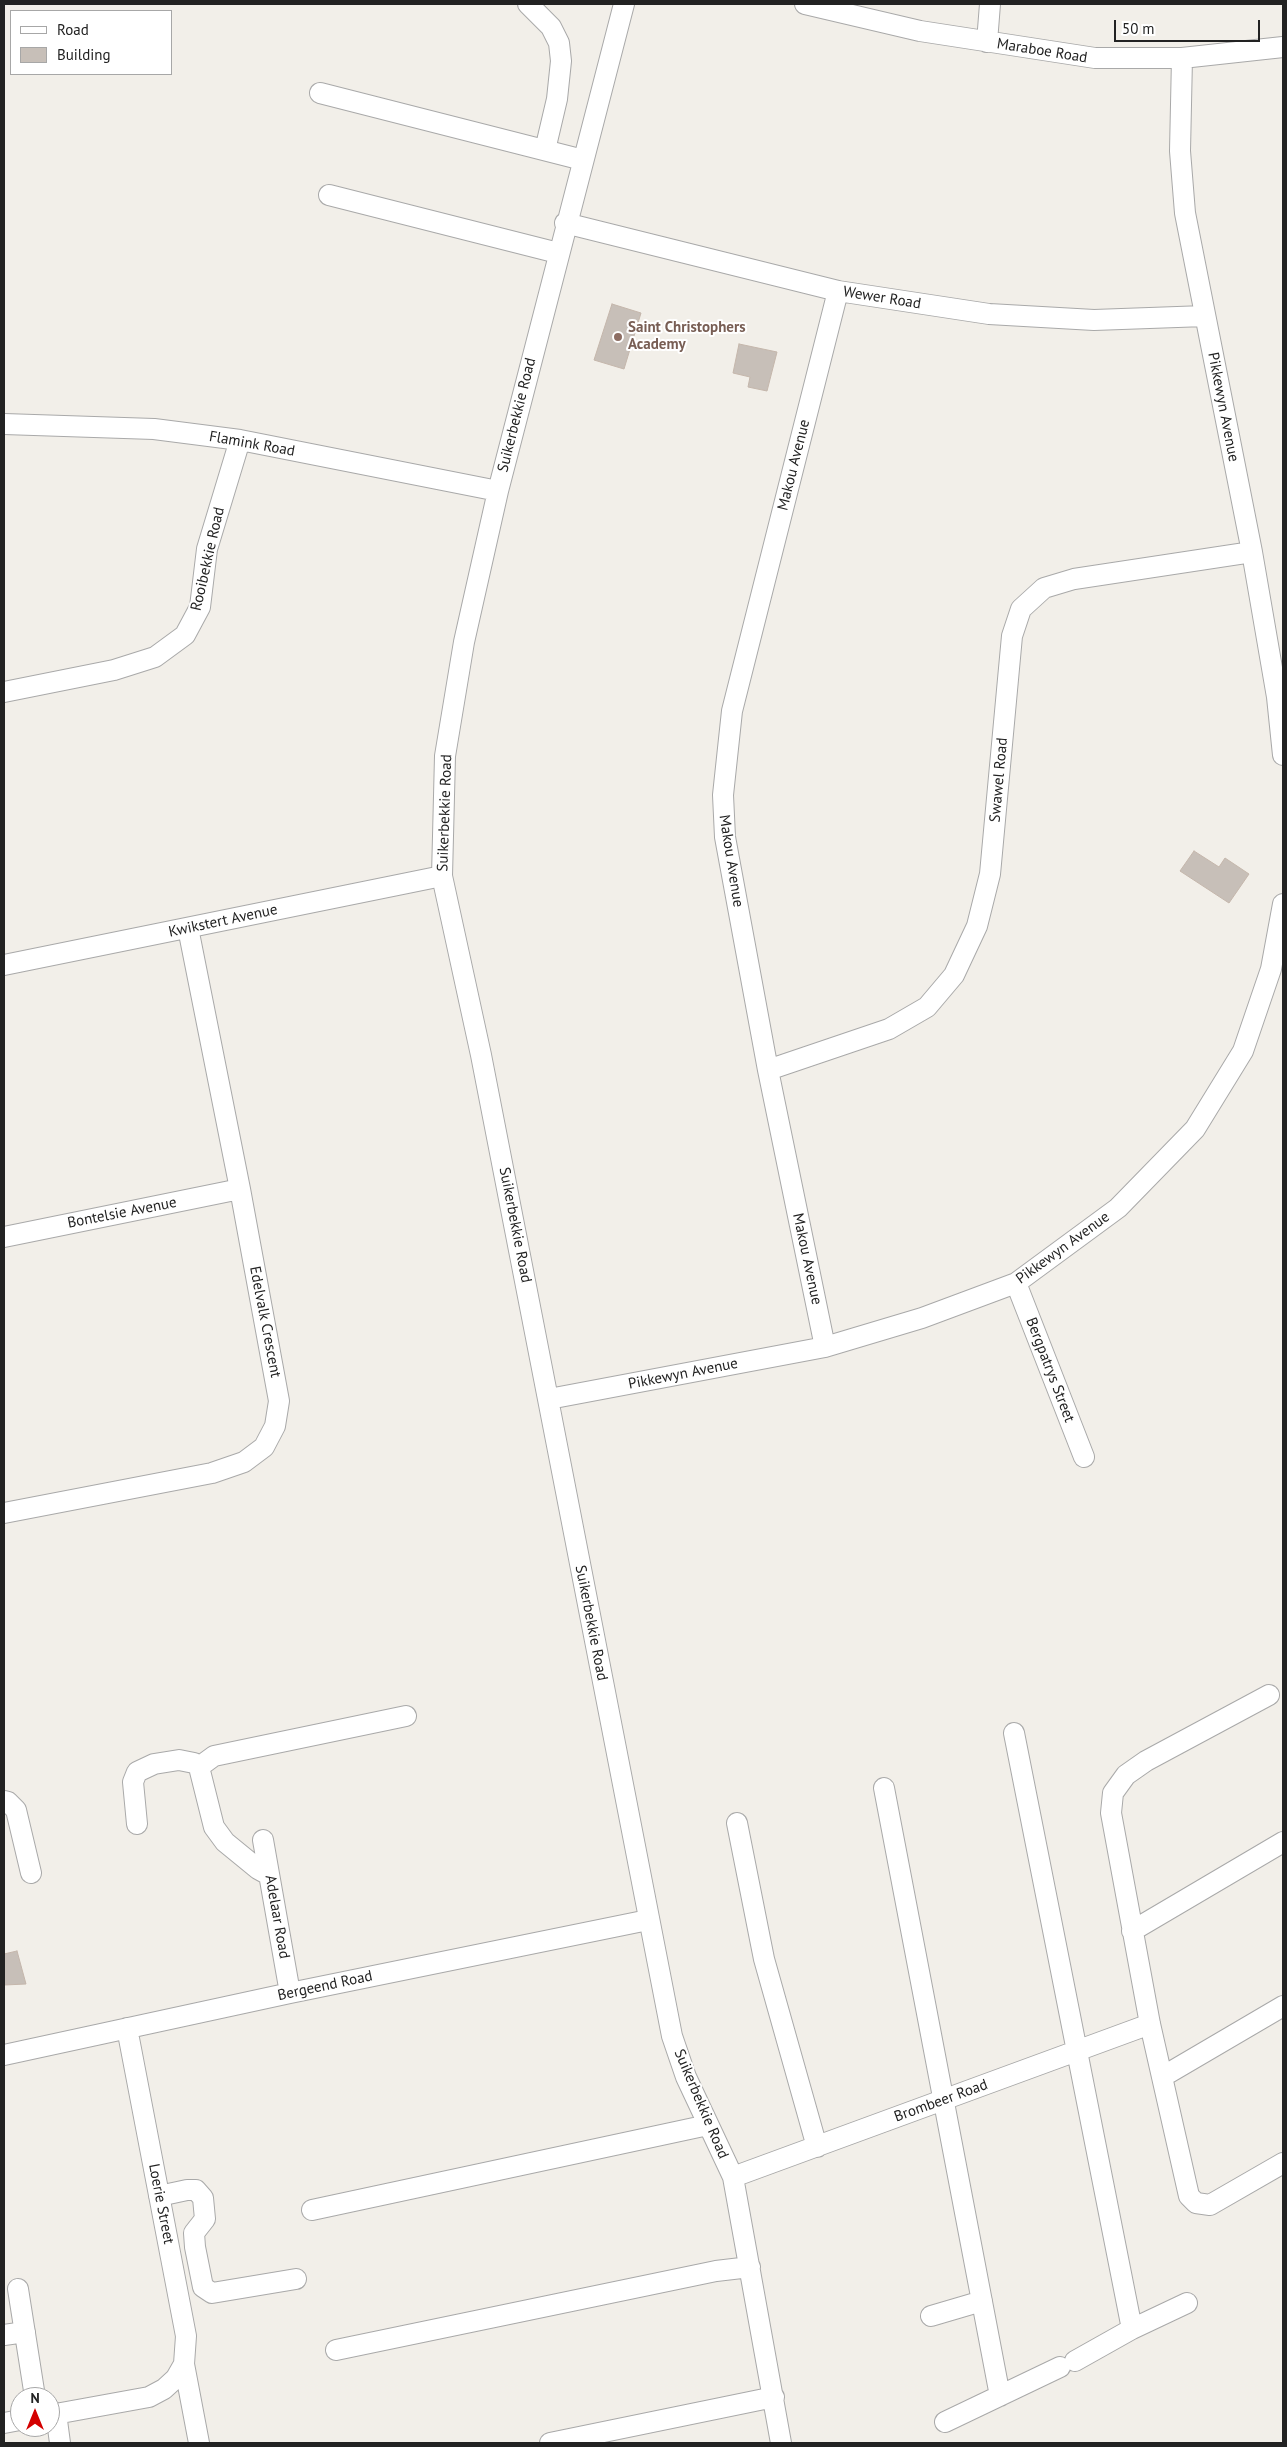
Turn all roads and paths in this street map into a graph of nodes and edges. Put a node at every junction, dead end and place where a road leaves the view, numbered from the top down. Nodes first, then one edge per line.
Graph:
1 (528, 4) edge
2 (624, 4) edge
3 (804, 4) edge
4 (990, 4) edge
5 (986, 42) junction
6 (1283, 47) edge
7 (1182, 58) junction
8 (320, 93) dead end
9 (545, 150) junction
10 (583, 160) junction
11 (329, 195) dead end
12 (565, 224) junction
13 (558, 253) junction
14 (838, 291) junction
15 (1205, 316) junction
16 (4, 424) edge
17 (240, 440) junction
18 (498, 491) junction
19 (1252, 552) junction
20 (4, 692) edge
21 (1283, 755) edge
22 (442, 876) junction
23 (1283, 904) edge
24 (188, 928) junction
25 (4, 966) edge
26 (768, 1070) junction
27 (240, 1189) junction
28 (4, 1237) edge
29 (1016, 1283) junction
30 (826, 1347) junction
31 (549, 1399) junction
32 (1084, 1457) dead end
33 (4, 1513) edge
34 (1269, 1695) dead end
35 (406, 1716) dead end
36 (1014, 1734) dead end
37 (199, 1767) junction
38 (884, 1788) dead end
39 (4, 1801) edge
40 (737, 1823) dead end
41 (138, 1824) dead end
42 (263, 1840) dead end
43 (1283, 1842) edge
44 (31, 1873) dead end
45 (269, 1875) junction
46 (648, 1920) junction
47 (1132, 1931) junction
48 (290, 1993) junction
49 (1283, 2006) edge
50 (1150, 2024) junction
51 (128, 2028) junction
52 (1079, 2051) junction
53 (4, 2055) edge
54 (1162, 2077) junction
55 (943, 2100) junction
56 (708, 2125) junction
57 (817, 2147) junction
58 (1283, 2163) edge
59 (732, 2177) junction
60 (159, 2196) junction
61 (312, 2210) dead end
62 (750, 2267) junction
63 (296, 2279) dead end
64 (18, 2289) dead end
65 (982, 2301) junction
66 (1186, 2303) dead end
67 (931, 2316) dead end
68 (1132, 2329) junction
69 (25, 2332) junction
70 (4, 2335) edge
71 (336, 2350) dead end
72 (180, 2371) junction
73 (34, 2387) edge
74 (1000, 2396) junction
75 (774, 2397) junction
76 (60, 2413) edge
77 (945, 2422) dead end
78 (199, 2443) edge
79 (550, 2443) edge
80 (781, 2443) edge

1 - 9 street
2 - 10 street, Suikerbekkie Road
3 - 5 street, Maraboe Road
4 - 5 street
5 - 7 street, Maraboe Road
6 - 7 street, Maraboe Road
7 - 15 street, Pikkewyn Avenue
8 - 9 street
9 - 10 street
10 - 12 street, Suikerbekkie Road
11 - 13 street
12 - 13 street, Suikerbekkie Road
12 - 14 street, Wewer Road
13 - 18 street, Suikerbekkie Road
14 - 15 street, Wewer Road
14 - 26 street, Makou Avenue
15 - 19 street, Pikkewyn Avenue
16 - 17 street, Flamink Road
17 - 18 street, Flamink Road
17 - 20 street, Rooibekkie Road
18 - 22 street, Suikerbekkie Road
19 - 21 street, Pikkewyn Avenue
19 - 26 street, Swawel Road
22 - 24 street, Kwikstert Avenue
22 - 31 street, Suikerbekkie Road
23 - 29 street, Pikkewyn Avenue
24 - 25 street, Kwikstert Avenue
24 - 27 street, Edelvalk Crescent
26 - 30 street, Makou Avenue
27 - 28 street, Bontelsie Avenue
27 - 33 street, Edelvalk Crescent
29 - 30 street, Pikkewyn Avenue
29 - 32 street, Bergpatrys Street
30 - 31 street, Pikkewyn Avenue
31 - 46 street, Suikerbekkie Road
34 - 47 street
35 - 37 street
36 - 52 street
37 - 41 street
37 - 45 street
38 - 55 street
39 - 44 street
40 - 57 street
42 - 45 street, Adelaar Road
43 - 47 street
45 - 48 street, Adelaar Road
46 - 48 street, Bergeend Road
46 - 56 street, Suikerbekkie Road
47 - 50 street
48 - 51 street, Bergeend Road
49 - 54 street
50 - 52 street, Brombeer Road
50 - 54 street
51 - 53 street, Bergeend Road
51 - 60 street, Loerie Street
52 - 55 street, Brombeer Road
52 - 68 street
54 - 58 street
55 - 57 street, Brombeer Road
55 - 65 street
56 - 59 street, Suikerbekkie Road
56 - 61 street
57 - 59 street, Brombeer Road
59 - 62 street, Suikerbekkie Road
60 - 63 street
60 - 72 street, Loerie Street
62 - 71 street
62 - 75 street, Suikerbekkie Road
64 - 69 street
65 - 67 street
65 - 74 street
66 - 68 street
68 - 74 street
69 - 70 street
69 - 73 street
72 - 76 street
72 - 78 street, Loerie Street
74 - 77 street
75 - 79 street
75 - 80 street, Suikerbekkie Road

